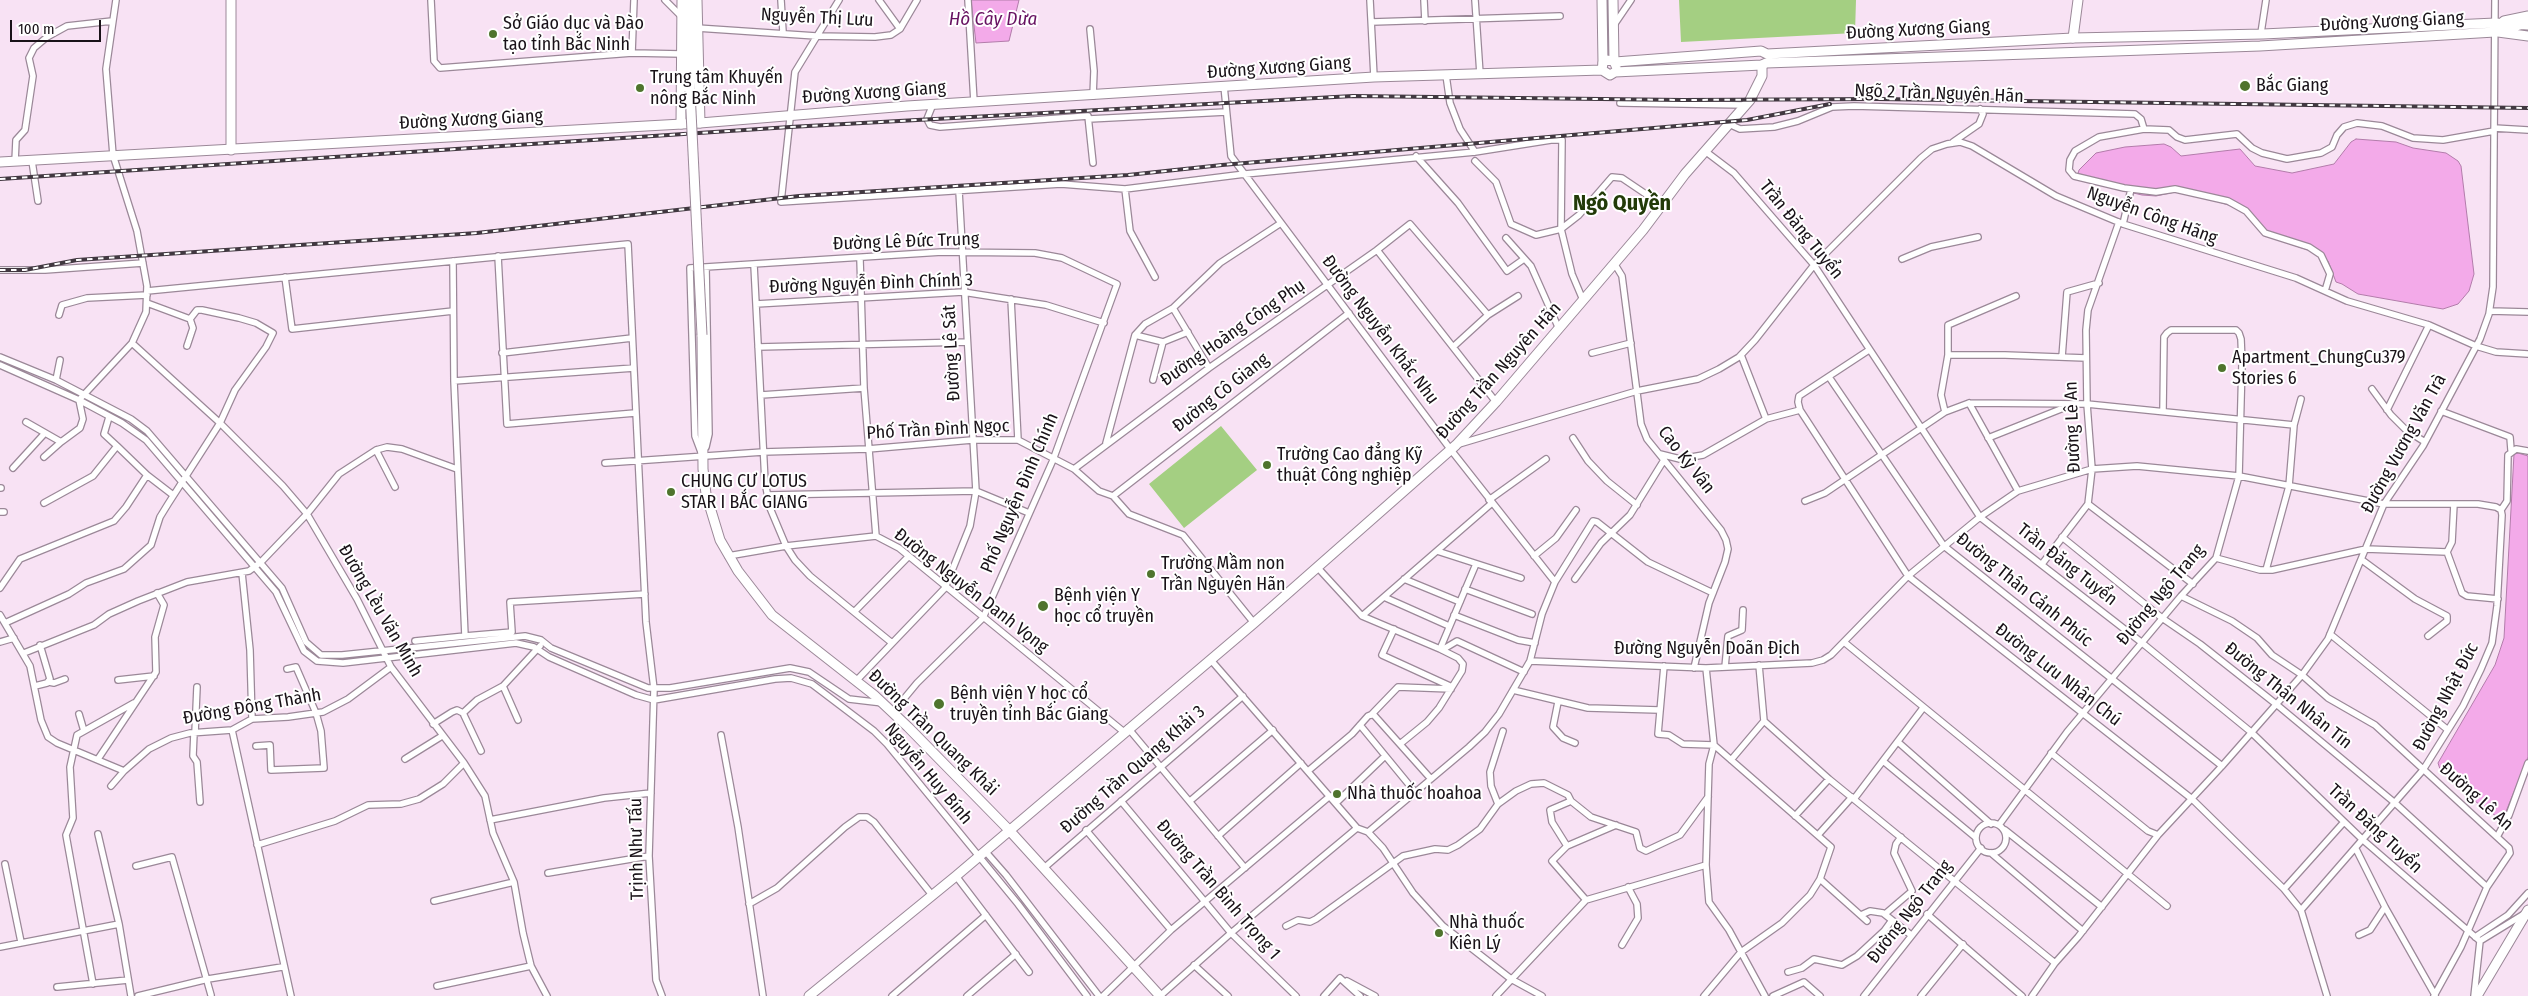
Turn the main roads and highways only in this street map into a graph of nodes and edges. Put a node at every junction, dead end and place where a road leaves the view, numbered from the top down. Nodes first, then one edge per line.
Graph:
1 (231, 0) edge
2 (682, 0) edge
3 (690, 0) edge
4 (697, 0) edge
5 (2078, 0) edge
6 (1602, 3) edge
7 (1613, 3) edge
8 (2528, 16) edge
9 (2524, 25) edge
10 (2495, 28) junction
11 (2260, 33) junction
12 (2528, 36) edge
13 (2074, 39) junction
14 (2260, 45) junction
15 (2073, 51) junction
16 (1763, 61) junction
17 (1614, 62) junction
18 (1602, 66) junction
19 (1615, 72) junction
20 (700, 122) junction
21 (681, 124) junction
22 (232, 150) junction
23 (0, 162) edge
24 (1009, 830) junction
25 (2527, 911) edge
26 (809, 996) edge
27 (1160, 996) edge
28 (2475, 996) edge

1 - 22 main road
2 - 21 main road
3 - 24 main road, Đường Trần Quang Khải, bridge
4 - 20 main road
5 - 13 main road
6 - 7 main road
6 - 18 main road
7 - 17 main road
8 - 10 main road
9 - 10 main road, Đường Xương Giang
10 - 11 main road, Đường Xương Giang
10 - 12 main road
10 - 14 main road, Đường Xương Giang
11 - 13 main road, Đường Xương Giang
11 - 14 main road
13 - 15 main road
13 - 16 main road, Đường Xương Giang
14 - 15 main road, Đường Xương Giang
15 - 16 main road, Đường Xương Giang
16 - 17 main road
16 - 19 main road, Đường Xương Giang
16 - 24 main road, Đường Trần Nguyên Hãn
17 - 18 main road
17 - 19 main road
18 - 19 main road, Đường Xương Giang
18 - 20 main road, Đường Xương Giang
20 - 21 main road, Đường Xương Giang
21 - 22 main road, Đường Xương Giang
22 - 23 main road, Đường Xương Giang
24 - 26 main road, Đường Trần Nguyên Hãn
24 - 27 main road, Đường Trần Quang Khải
25 - 28 main road

